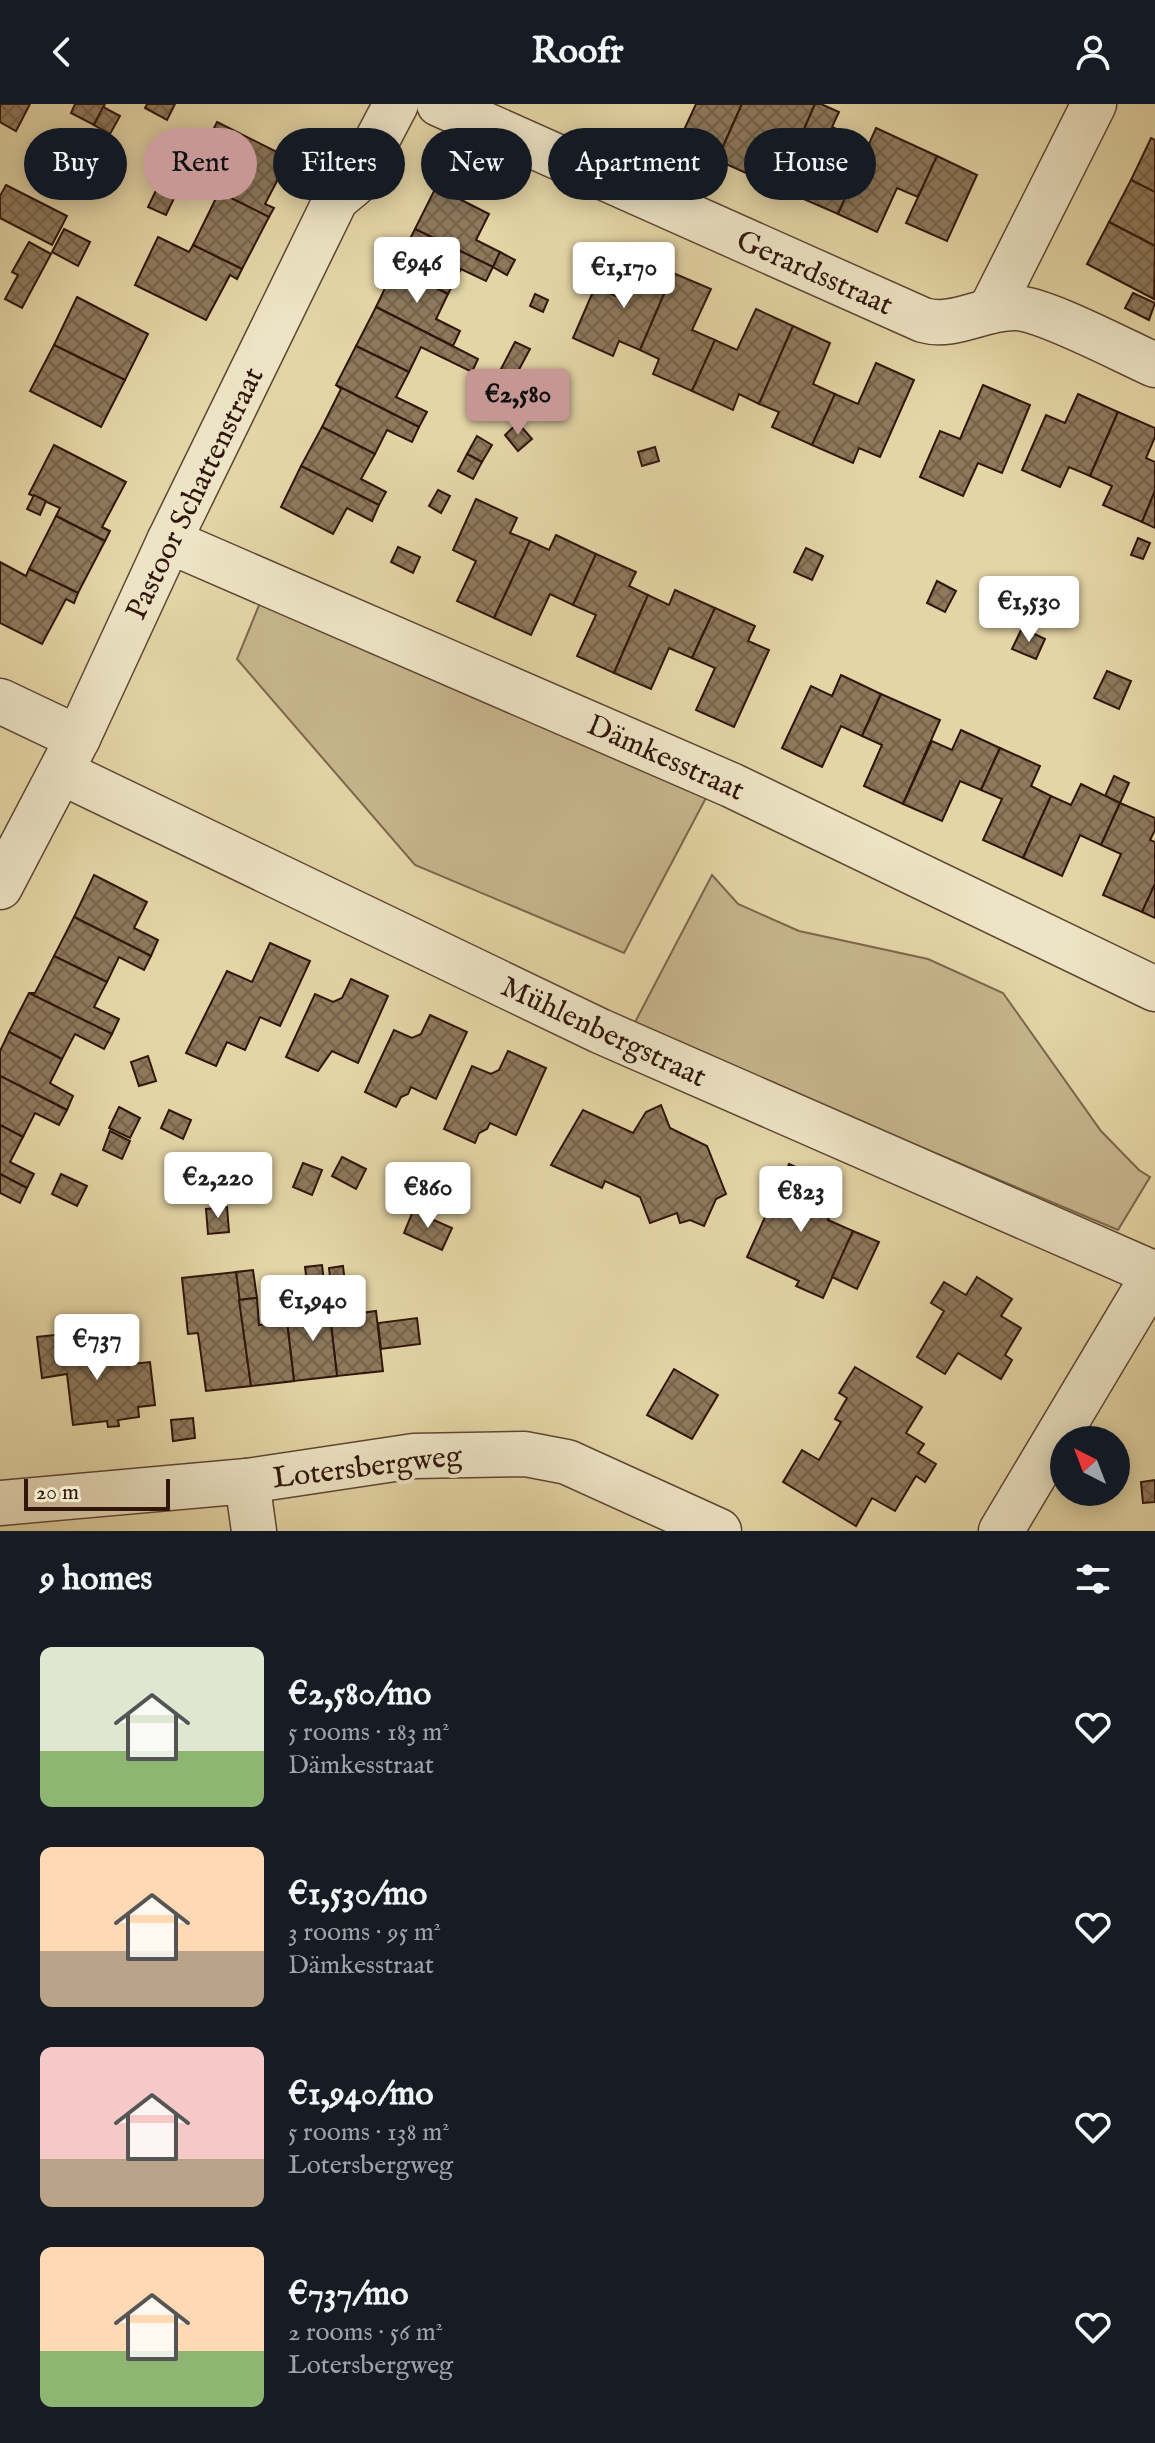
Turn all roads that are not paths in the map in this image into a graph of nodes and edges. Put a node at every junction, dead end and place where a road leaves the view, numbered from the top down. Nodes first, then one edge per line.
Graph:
1 (396, 104) edge
2 (439, 104) edge
3 (1094, 104) edge
4 (990, 311) junction
5 (1155, 365) edge
6 (169, 541) junction
7 (0, 701) edge
8 (69, 755) junction
9 (0, 887) edge
10 (1155, 989) edge
11 (1155, 1274) edge
12 (247, 1481) junction
13 (0, 1503) edge
14 (254, 1531) edge
15 (719, 1531) edge
16 (1001, 1531) edge

1 - 6 street, Pastoor Schattenstraat
2 - 4 street, Gerardsstraat
3 - 4 street
4 - 5 street, Gerardsstraat
6 - 8 street, Pastoor Schattenstraat
6 - 10 street, Dämkesstraat
7 - 8 street, Mühlenbergstraat
8 - 9 street, Pastoor Schattenstraat
8 - 11 street, Mühlenbergstraat
11 - 16 street
12 - 13 street, Lotersbergweg
12 - 14 street
12 - 15 street, Lotersbergweg

